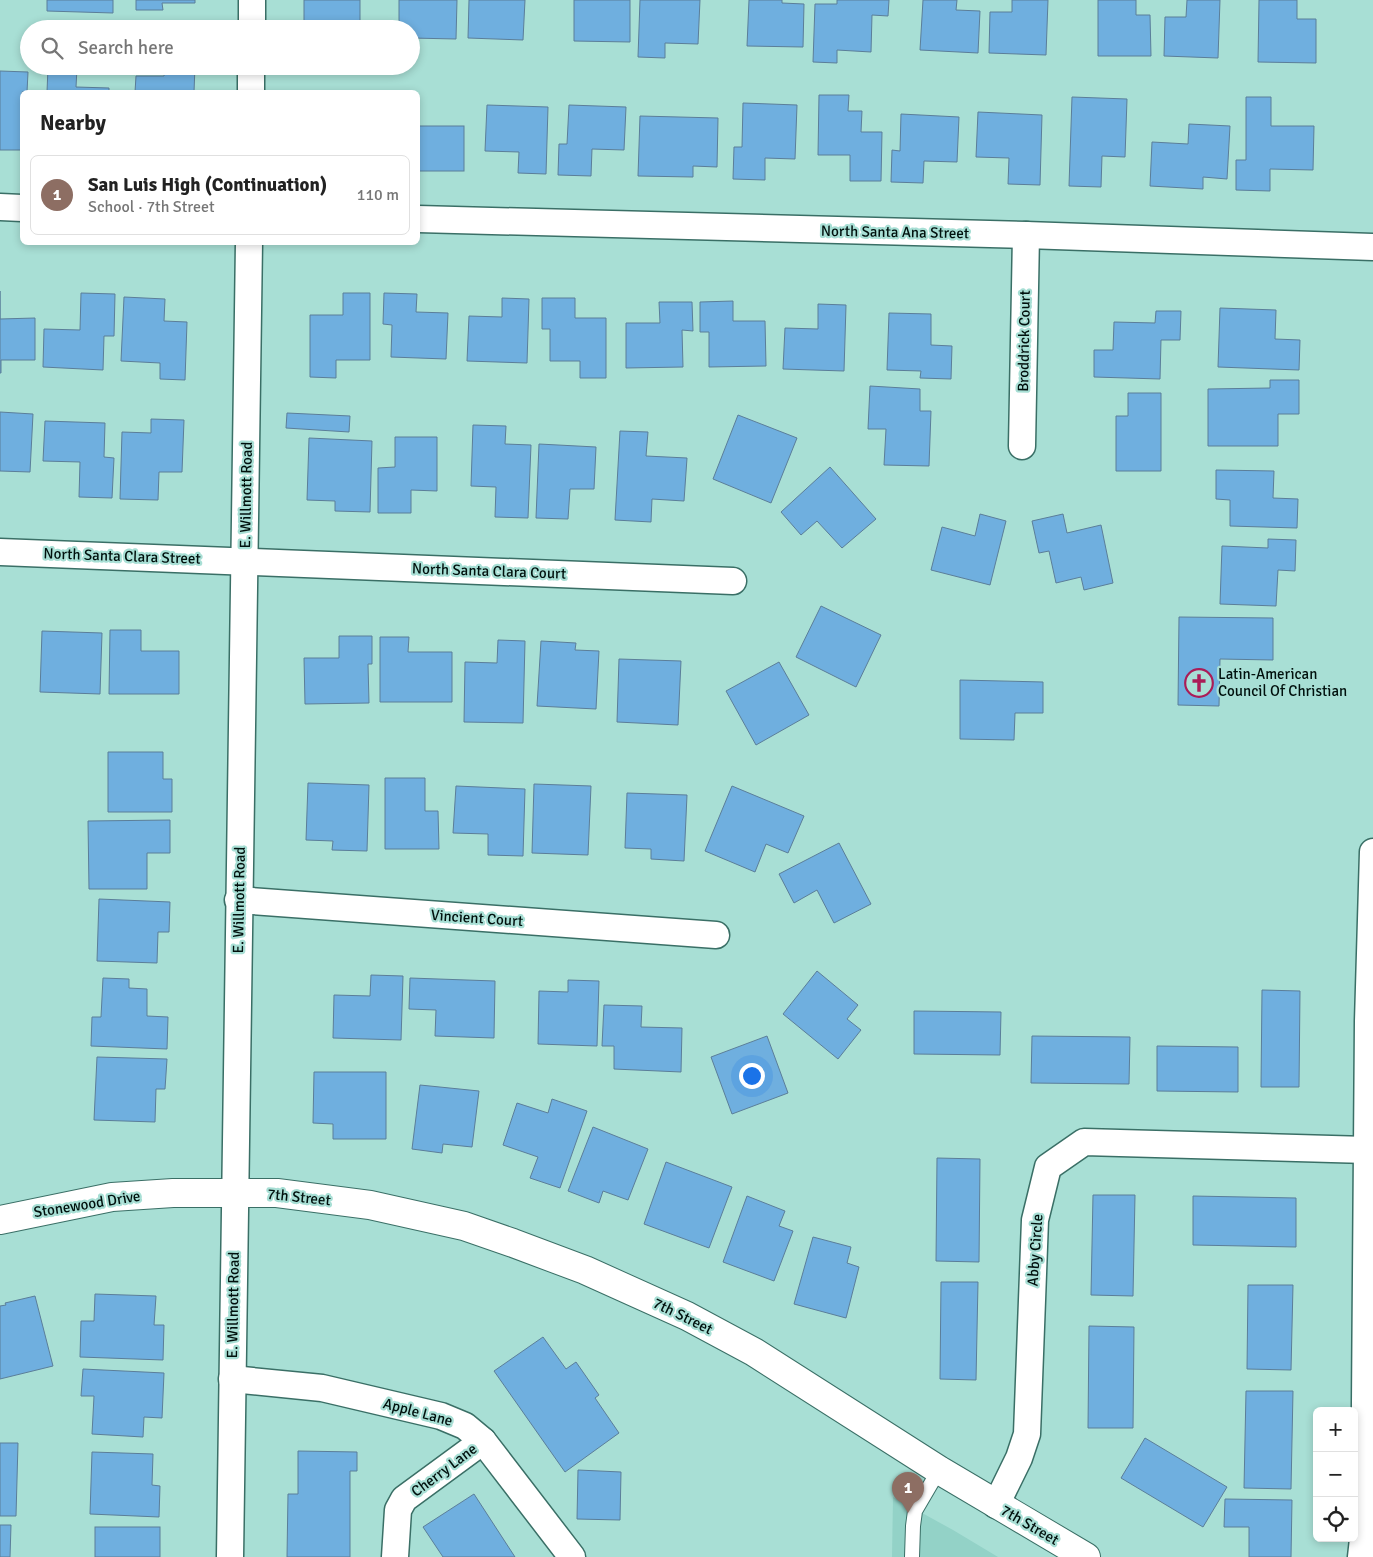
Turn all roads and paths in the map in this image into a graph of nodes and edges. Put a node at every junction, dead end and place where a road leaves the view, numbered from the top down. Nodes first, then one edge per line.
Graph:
1 (252, 0) edge
2 (252, 20) edge
3 (251, 75) edge
4 (251, 90) edge
5 (0, 207) edge
6 (20, 208) edge
7 (420, 220) edge
8 (1026, 235) junction
9 (249, 245) edge
10 (1373, 247) edge
11 (1022, 446) dead end
12 (0, 552) edge
13 (245, 561) junction
14 (733, 581) dead end
15 (1373, 852) edge
16 (238, 900) junction
17 (716, 936) dead end
18 (1371, 1021) edge
19 (1367, 1150) junction
20 (235, 1193) junction
21 (0, 1220) edge
22 (232, 1379) junction
23 (483, 1441) junction
24 (938, 1470) junction
25 (996, 1505) junction
26 (230, 1557) edge
27 (395, 1557) edge
28 (572, 1557) edge
29 (912, 1557) edge
30 (1086, 1557) edge
31 (1361, 1557) edge

1 - 2 street
3 - 4 street
5 - 6 street
7 - 8 street, North Santa Ana Street
8 - 10 street, North Santa Ana Street
8 - 11 street, Broddrick Court
9 - 13 street, E. Willmott Road
12 - 13 street, North Santa Clara Street
13 - 14 street, North Santa Clara Court
13 - 16 street, E. Willmott Road
15 - 18 street
16 - 17 street, Vincient Court
16 - 20 street, E. Willmott Road
18 - 19 street
19 - 25 street, Abby Circle
19 - 31 street
20 - 21 street, Stonewood Drive
20 - 22 street, E. Willmott Road
20 - 24 street, 7th Street
22 - 23 street, Apple Lane
22 - 26 street, E. Willmott Road
23 - 27 street, Cherry Lane
23 - 28 street, Apple Lane
24 - 25 street, 7th Street
24 - 29 lane
25 - 30 street, 7th Street

